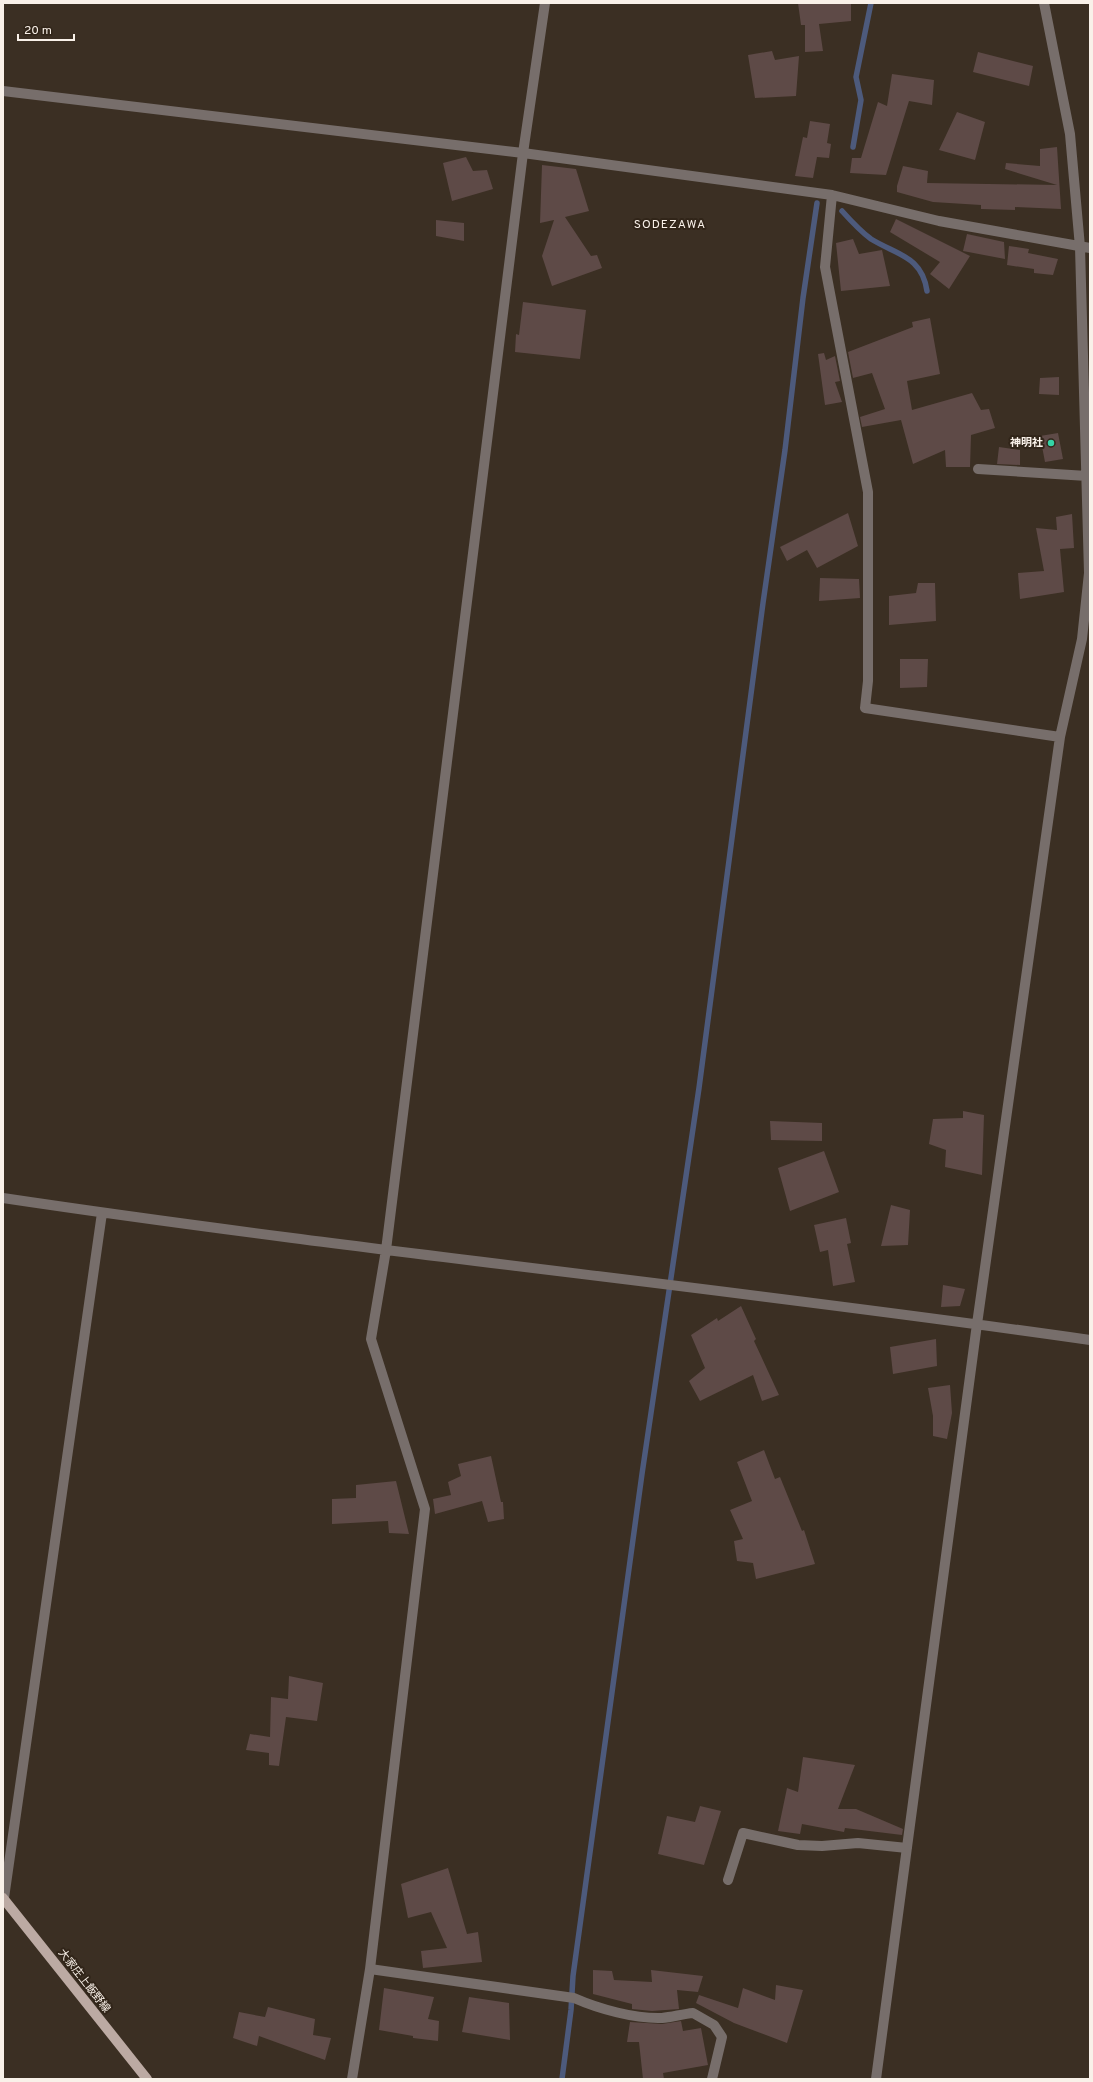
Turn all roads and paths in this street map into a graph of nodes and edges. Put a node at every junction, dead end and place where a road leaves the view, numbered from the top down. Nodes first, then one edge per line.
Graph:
1 (545, 3) edge
2 (1044, 3) edge
3 (3, 91) edge
4 (523, 153) junction
5 (832, 195) junction
6 (1085, 247) edge
7 (978, 469) dead end
8 (1087, 476) junction
9 (1060, 738) junction
10 (3, 1198) edge
11 (102, 1213) junction
12 (386, 1250) junction
13 (978, 1324) junction
14 (1090, 1340) edge
15 (907, 1848) junction
16 (728, 1880) dead end
17 (3, 1898) edge
18 (370, 1969) junction
19 (147, 2079) edge
20 (352, 2079) edge
21 (712, 2079) edge
22 (876, 2079) edge

1 - 4 street
2 - 6 street
3 - 4 street
4 - 5 street
4 - 12 street
5 - 6 street
5 - 9 street
6 - 8 street
7 - 8 street
8 - 9 street
9 - 13 street
10 - 11 street
11 - 12 street
11 - 17 street
12 - 13 street
12 - 18 street
13 - 14 street
13 - 15 street
15 - 16 street
15 - 22 street
17 - 19 main road, 大家庄上飯野線
18 - 20 street
18 - 21 street

